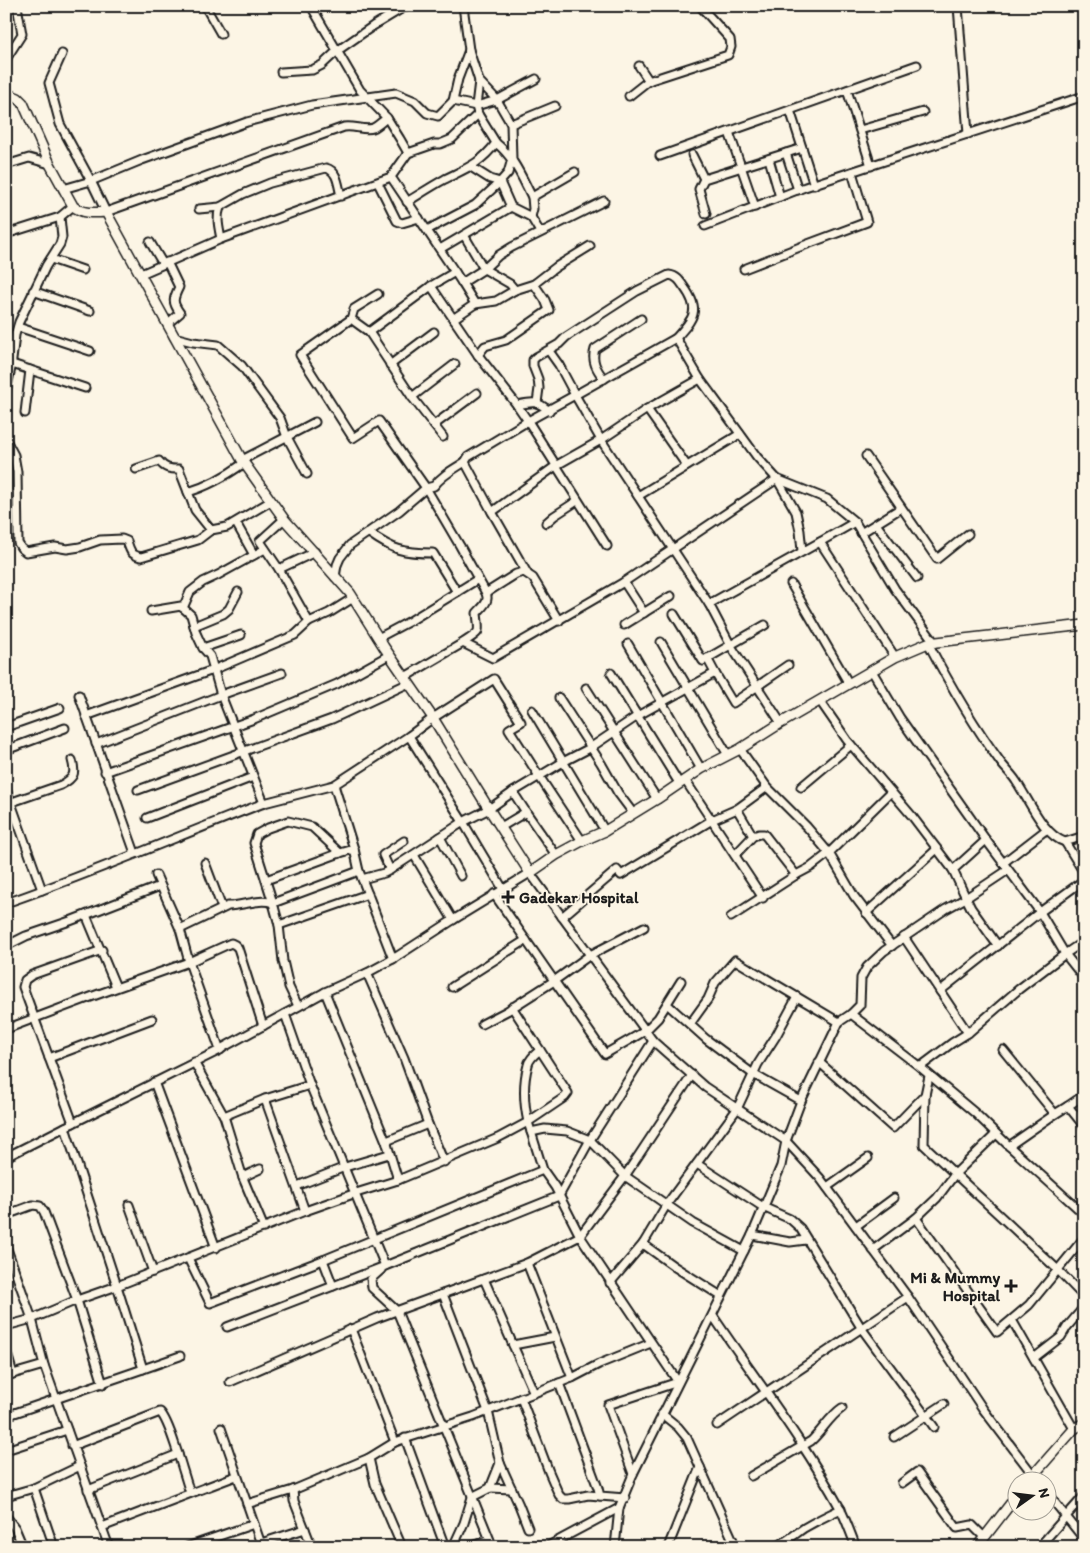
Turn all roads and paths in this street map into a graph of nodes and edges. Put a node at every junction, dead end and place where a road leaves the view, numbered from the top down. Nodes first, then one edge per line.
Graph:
1 (16, 6) edge
2 (205, 6) edge
3 (311, 6) edge
4 (406, 6) edge
5 (463, 6) edge
6 (700, 6) edge
7 (958, 6) edge
8 (6, 10) edge
9 (221, 34) dead end
10 (469, 50) junction
11 (337, 51) junction
12 (62, 54) dead end
13 (6, 59) edge
14 (917, 65) dead end
15 (639, 66) dead end
16 (281, 72) dead end
17 (536, 79) dead end
18 (479, 81) junction
19 (649, 81) junction
20 (847, 90) junction
21 (6, 93) edge
22 (629, 96) dead end
23 (1084, 96) edge
24 (368, 98) junction
25 (498, 100) junction
26 (453, 101) junction
27 (476, 106) junction
28 (555, 106) dead end
29 (790, 110) junction
30 (923, 112) dead end
31 (478, 114) junction
32 (387, 118) junction
33 (511, 124) junction
34 (860, 130) junction
35 (729, 132) junction
36 (968, 134) junction
37 (496, 144) junction
38 (802, 148) junction
39 (408, 153) junction
40 (786, 153) junction
41 (692, 155) dead end
42 (660, 156) dead end
43 (512, 159) junction
44 (769, 159) junction
45 (6, 164) edge
46 (50, 164) junction
47 (871, 166) junction
48 (471, 167) junction
49 (741, 168) junction
50 (575, 172) dead end
51 (852, 172) junction
52 (391, 177) junction
53 (704, 179) junction
54 (91, 181) junction
55 (500, 182) junction
56 (378, 183) junction
57 (814, 184) junction
58 (63, 188) junction
59 (798, 190) junction
60 (341, 196) junction
61 (532, 197) junction
62 (780, 197) junction
63 (604, 201) dead end
64 (407, 202) junction
65 (220, 207) junction
66 (511, 207) junction
67 (755, 207) junction
68 (75, 208) junction
69 (199, 210) dead end
70 (106, 212) junction
71 (706, 214) dead end
72 (60, 217) junction
73 (419, 218) junction
74 (531, 218) junction
75 (705, 226) dead end
76 (427, 230) junction
77 (540, 232) junction
78 (6, 234) edge
79 (464, 235) junction
80 (221, 239) junction
81 (150, 242) dead end
82 (590, 246) dead end
83 (440, 249) junction
84 (51, 259) junction
85 (165, 263) junction
86 (484, 269) junction
87 (744, 269) dead end
88 (83, 270) dead end
89 (455, 272) junction
90 (140, 274) junction
91 (462, 283) junction
92 (534, 284) junction
93 (430, 286) junction
94 (515, 290) junction
95 (33, 291) junction
96 (378, 294) dead end
97 (475, 304) junction
98 (90, 311) dead end
99 (351, 319) junction
100 (453, 319) junction
101 (641, 319) dead end
102 (167, 324) junction
103 (18, 327) junction
104 (369, 332) junction
105 (434, 332) dead end
106 (174, 337) junction
107 (676, 338) junction
108 (90, 351) dead end
109 (548, 351) junction
110 (478, 355) junction
111 (12, 364) junction
112 (455, 364) dead end
113 (390, 365) junction
114 (30, 370) junction
115 (700, 378) junction
116 (604, 379) junction
117 (85, 388) dead end
118 (6, 391) edge
119 (477, 393) dead end
120 (575, 395) junction
121 (412, 397) junction
122 (537, 403) junction
123 (517, 405) junction
124 (647, 409) junction
125 (549, 410) junction
126 (25, 413) dead end
127 (528, 421) junction
128 (315, 422) dead end
129 (434, 425) junction
130 (740, 434) junction
131 (287, 436) junction
132 (443, 437) dead end
133 (6, 440) edge
134 (601, 440) junction
135 (866, 456) dead end
136 (243, 462) junction
137 (465, 462) junction
138 (557, 465) junction
139 (687, 466) junction
140 (136, 469) dead end
141 (307, 474) dead end
142 (778, 479) junction
143 (426, 488) junction
144 (188, 492) junction
145 (638, 496) junction
146 (577, 501) junction
147 (271, 502) junction
148 (901, 508) junction
149 (492, 512) junction
150 (284, 519) junction
151 (236, 522) junction
152 (855, 522) junction
153 (546, 523) dead end
154 (876, 524) junction
155 (211, 530) junction
156 (369, 533) junction
157 (861, 533) junction
158 (968, 534) dead end
159 (820, 542) junction
160 (607, 546) dead end
161 (265, 549) junction
162 (673, 550) junction
163 (802, 551) junction
164 (314, 552) junction
165 (254, 555) junction
166 (280, 569) junction
167 (527, 573) junction
168 (335, 577) junction
169 (917, 578) dead end
170 (478, 579) junction
171 (624, 582) junction
172 (791, 584) dead end
173 (238, 592) dead end
174 (457, 592) junction
175 (486, 593) junction
176 (670, 596) dead end
177 (353, 598) junction
178 (708, 604) junction
179 (183, 608) junction
180 (151, 610) dead end
181 (644, 612) junction
182 (674, 614) dead end
183 (559, 621) junction
184 (309, 622) junction
185 (624, 625) dead end
186 (765, 625) dead end
187 (1084, 625) edge
188 (194, 626) junction
189 (241, 635) dead end
190 (378, 638) junction
191 (661, 642) dead end
192 (463, 643) junction
193 (932, 643) junction
194 (628, 644) dead end
195 (731, 646) junction
196 (203, 648) junction
197 (389, 655) junction
198 (895, 657) junction
199 (707, 658) junction
200 (788, 665) dead end
201 (213, 670) junction
202 (872, 671) junction
203 (612, 673) dead end
204 (716, 673) junction
205 (282, 674) dead end
206 (407, 680) junction
207 (849, 684) junction
208 (586, 688) dead end
209 (688, 688) junction
210 (757, 688) junction
211 (79, 695) dead end
212 (221, 695) junction
213 (559, 698) dead end
214 (662, 702) junction
215 (820, 702) junction
216 (60, 708) dead end
217 (532, 710) dead end
218 (86, 716) junction
219 (638, 716) junction
220 (432, 718) junction
221 (781, 723) junction
222 (233, 726) junction
223 (6, 727) edge
224 (65, 728) dead end
225 (614, 732) junction
226 (409, 736) junction
227 (96, 744) junction
228 (851, 745) junction
229 (590, 748) junction
230 (6, 750) edge
231 (740, 750) junction
232 (243, 751) junction
233 (728, 755) junction
234 (72, 760) dead end
235 (563, 762) junction
236 (701, 768) junction
237 (105, 772) junction
238 (539, 776) junction
239 (252, 777) junction
240 (682, 782) junction
241 (334, 785) junction
242 (767, 787) junction
243 (801, 787) dead end
244 (6, 789) edge
245 (138, 790) dead end
246 (514, 792) junction
247 (891, 792) junction
248 (657, 798) junction
249 (12, 802) junction
250 (264, 803) junction
251 (489, 809) junction
252 (737, 809) junction
253 (526, 812) junction
254 (633, 813) junction
255 (147, 818) dead end
256 (712, 820) junction
257 (463, 822) junction
258 (501, 827) junction
259 (1047, 828) junction
260 (605, 831) junction
261 (753, 836) junction
262 (1084, 836) edge
263 (440, 837) junction
264 (986, 840) junction
265 (404, 841) dead end
266 (582, 841) junction
267 (1065, 842) junction
268 (354, 849) junction
269 (937, 849) junction
270 (135, 853) junction
271 (340, 853) junction
272 (828, 854) junction
273 (414, 855) junction
274 (556, 855) junction
275 (735, 855) junction
276 (205, 863) dead end
277 (1003, 863) junction
278 (390, 870) junction
279 (953, 870) junction
280 (1008, 870) junction
281 (359, 871) junction
282 (530, 873) junction
283 (1084, 873) edge
284 (156, 875) dead end
285 (796, 875) junction
286 (461, 876) dead end
287 (362, 879) junction
288 (266, 880) junction
289 (1084, 880) edge
290 (160, 886) junction
291 (503, 889) junction
292 (42, 890) junction
293 (368, 894) junction
294 (494, 894) junction
295 (763, 898) junction
296 (966, 898) junction
297 (6, 903) edge
298 (273, 903) junction
299 (222, 908) junction
300 (866, 912) junction
301 (1040, 912) junction
302 (86, 915) junction
303 (562, 917) junction
304 (731, 917) dead end
305 (453, 920) junction
306 (278, 925) junction
307 (644, 927) dead end
308 (180, 929) junction
309 (904, 938) junction
310 (526, 940) junction
311 (1084, 941) edge
312 (6, 946) edge
313 (892, 946) junction
314 (998, 946) junction
315 (102, 950) junction
316 (1064, 954) junction
317 (590, 955) junction
318 (393, 959) junction
319 (189, 962) junction
320 (367, 973) junction
321 (1084, 978) edge
322 (554, 981) junction
323 (681, 981) dead end
324 (452, 986) dead end
325 (116, 987) junction
326 (940, 991) junction
327 (325, 992) junction
328 (797, 997) junction
329 (667, 1004) junction
330 (298, 1006) junction
331 (512, 1007) junction
332 (284, 1014) junction
333 (851, 1014) junction
334 (36, 1019) junction
335 (152, 1019) dead end
336 (839, 1022) junction
337 (482, 1024) dead end
338 (690, 1024) junction
339 (263, 1026) junction
340 (6, 1029) edge
341 (645, 1030) junction
342 (968, 1032) junction
343 (653, 1041) junction
344 (220, 1050) junction
345 (540, 1050) junction
346 (1003, 1050) dead end
347 (50, 1058) junction
348 (194, 1062) junction
349 (819, 1062) junction
350 (920, 1067) junction
351 (753, 1074) junction
352 (692, 1075) junction
353 (929, 1076) junction
354 (154, 1082) junction
355 (310, 1085) junction
356 (925, 1095) junction
357 (1084, 1095) edge
358 (265, 1099) junction
359 (800, 1101) junction
360 (1068, 1106) junction
361 (737, 1109) junction
362 (1055, 1114) junction
363 (224, 1116) junction
364 (528, 1122) junction
365 (73, 1123) junction
366 (428, 1124) junction
367 (1084, 1126) edge
368 (65, 1127) junction
369 (531, 1132) junction
370 (996, 1134) junction
371 (590, 1140) junction
372 (786, 1141) junction
373 (386, 1144) junction
374 (1009, 1146) junction
375 (389, 1154) junction
376 (6, 1157) edge
377 (868, 1158) dead end
378 (444, 1162) junction
379 (697, 1164) junction
380 (345, 1167) junction
381 (260, 1168) dead end
382 (543, 1170) junction
383 (955, 1174) junction
384 (625, 1176) junction
385 (243, 1178) junction
386 (398, 1180) junction
387 (297, 1186) junction
388 (827, 1187) junction
389 (356, 1193) junction
390 (559, 1196) junction
391 (894, 1198) dead end
392 (668, 1204) junction
393 (128, 1205) dead end
394 (763, 1207) junction
395 (305, 1211) junction
396 (1084, 1214) edge
397 (6, 1215) edge
398 (916, 1218) junction
399 (856, 1226) junction
400 (264, 1228) junction
401 (752, 1235) junction
402 (580, 1236) junction
403 (1084, 1238) edge
404 (374, 1239) junction
405 (806, 1240) junction
406 (643, 1244) junction
407 (6, 1246) edge
408 (216, 1248) junction
409 (873, 1250) junction
410 (744, 1251) junction
411 (188, 1258) junction
412 (323, 1260) junction
413 (527, 1263) junction
414 (385, 1266) junction
415 (1058, 1270) junction
416 (153, 1272) junction
417 (484, 1279) junction
418 (610, 1283) junction
419 (117, 1286) junction
420 (333, 1286) junction
421 (443, 1294) junction
422 (721, 1296) junction
423 (908, 1297) junction
424 (1084, 1297) edge
425 (78, 1300) junction
426 (1084, 1307) edge
427 (397, 1311) junction
428 (713, 1316) junction
429 (32, 1319) junction
430 (1012, 1320) junction
431 (6, 1326) edge
432 (227, 1327) dead end
433 (351, 1329) junction
434 (862, 1329) junction
435 (555, 1337) junction
436 (651, 1342) junction
437 (513, 1345) junction
438 (6, 1350) edge
439 (180, 1356) dead end
440 (1034, 1358) junction
441 (44, 1365) junction
442 (143, 1370) junction
443 (10, 1375) edge
444 (572, 1378) junction
445 (230, 1382) dead end
446 (678, 1382) junction
447 (559, 1383) junction
448 (103, 1384) junction
449 (767, 1392) junction
450 (534, 1393) junction
451 (55, 1398) junction
452 (521, 1398) junction
453 (944, 1404) dead end
454 (842, 1408) dead end
455 (488, 1411) junction
456 (662, 1414) junction
457 (6, 1416) edge
458 (926, 1416) junction
459 (1084, 1423) edge
460 (717, 1425) dead end
461 (443, 1426) junction
462 (934, 1427) dead end
463 (221, 1428) dead end
464 (1074, 1429) junction
465 (67, 1430) junction
466 (405, 1438) junction
467 (894, 1438) dead end
468 (395, 1442) junction
469 (72, 1446) junction
470 (803, 1446) junction
471 (6, 1450) edge
472 (178, 1454) junction
473 (369, 1458) junction
474 (500, 1463) junction
475 (80, 1466) junction
476 (700, 1467) junction
477 (1027, 1470) edge
478 (1040, 1470) edge
479 (633, 1474) junction
480 (236, 1476) junction
481 (751, 1476) dead end
482 (902, 1483) dead end
483 (34, 1488) junction
484 (490, 1488) junction
485 (512, 1489) junction
486 (88, 1490) junction
487 (293, 1490) junction
488 (190, 1493) junction
489 (6, 1496) edge
490 (600, 1496) junction
491 (1084, 1496) edge
492 (472, 1497) junction
493 (624, 1498) junction
494 (246, 1504) junction
495 (1058, 1506) edge
496 (1008, 1507) edge
497 (619, 1508) junction
498 (841, 1509) junction
499 (6, 1516) edge
500 (1066, 1516) junction
501 (254, 1524) junction
502 (102, 1527) junction
503 (528, 1528) dead end
504 (305, 1529) junction
505 (1084, 1538) edge
506 (981, 1543) edge
507 (261, 1545) edge
508 (23, 1547) edge
509 (54, 1547) edge
510 (109, 1547) edge
511 (187, 1547) edge
512 (312, 1547) edge
513 (402, 1547) edge
514 (445, 1547) edge
515 (453, 1547) edge
516 (470, 1547) edge
517 (546, 1547) edge
518 (615, 1547) edge
519 (668, 1547) edge
520 (736, 1547) edge
521 (776, 1547) edge
522 (856, 1547) edge
523 (1039, 1547) edge

1 - 8 street
1 - 13 street
2 - 9 street
3 - 11 street
4 - 11 street
5 - 10 street
6 - 19 street
7 - 36 street
10 - 18 street
10 - 26 street
11 - 16 street
11 - 24 street
12 - 54 street
14 - 20 street
15 - 19 street
17 - 25 street
18 - 25 street
18 - 27 street
19 - 22 street
20 - 29 street
20 - 34 street
21 - 46 street
23 - 36 street
24 - 26 street
24 - 32 street
24 - 54 street
25 - 27 street
25 - 33 street
26 - 27 street
27 - 31 street
28 - 33 street
29 - 35 street
29 - 38 street
30 - 34 street
31 - 37 street
31 - 39 street
32 - 39 street
32 - 70 street
33 - 43 street
34 - 47 street
35 - 42 street
35 - 49 street
36 - 47 street
37 - 43 street
37 - 48 street
38 - 40 street
38 - 57 street
39 - 52 street
40 - 44 street
40 - 59 street
41 - 53 street
43 - 55 street
43 - 61 street
44 - 49 street
44 - 62 street
45 - 46 street
46 - 58 street
47 - 51 street
48 - 55 street
48 - 64 street
49 - 53 street
49 - 67 street
50 - 61 street
51 - 57 street
51 - 87 street
52 - 56 street
52 - 64 street
53 - 71 street
54 - 58 street
54 - 70 street
55 - 66 street
55 - 76 street
56 - 60 street
56 - 73 street
57 - 59 street
58 - 68 street
59 - 62 street
60 - 65 street
60 - 80 street
61 - 74 street
62 - 67 street
63 - 77 street
64 - 73 street
65 - 69 street
65 - 80 street
66 - 74 street
66 - 79 street
67 - 75 street
68 - 70 street
68 - 72 street
70 - 90 street
72 - 78 street
72 - 84 street
73 - 76 street
74 - 77 street
76 - 83 street
77 - 86 street
79 - 83 street
79 - 86 street
80 - 85 street
81 - 85 street
82 - 92 street
83 - 89 street
84 - 88 street
84 - 95 street
85 - 90 street
85 - 102 street
86 - 91 street
86 - 94 street
89 - 91 street
89 - 93 street
90 - 102 street
91 - 97 street
92 - 94 street
92 - 110 street
93 - 100 street
93 - 104 street
94 - 97 street
95 - 98 street
95 - 103 street
96 - 99 street
97 - 100 street
99 - 104 street
99 - 143 street
100 - 110 street
101 - 116 street
102 - 106 street
103 - 108 street
103 - 111 street
104 - 113 street
105 - 113 street
106 - 131 street
106 - 136 street
107 - 109 street
107 - 115 street
107 - 116 street
109 - 120 street
109 - 122 street
110 - 123 street
111 - 114 street
111 - 118 street
112 - 121 street
113 - 121 street
114 - 117 street
114 - 126 street
115 - 124 street
115 - 130 street
116 - 120 street
119 - 129 street
120 - 125 street
120 - 134 street
121 - 129 street
122 - 123 street
122 - 125 street
123 - 127 street
124 - 134 street
124 - 139 street
125 - 127 street
127 - 137 street
127 - 138 street
128 - 131 street
129 - 132 street
130 - 139 street
130 - 142 street
131 - 136 street
131 - 141 street
133 - 155 street
134 - 138 street
134 - 145 street
135 - 148 street
136 - 144 street
136 - 147 street
137 - 143 street
137 - 149 street
138 - 146 street
138 - 149 street
139 - 145 street
140 - 144 street
142 - 152 street
142 - 162 street
142 - 163 street
143 - 156 street
143 - 170 street
144 - 155 street
145 - 162 street
146 - 153 street
146 - 160 street
147 - 150 street
147 - 151 street
148 - 154 street
148 - 158 street
149 - 167 street
150 - 161 street
150 - 164 street
151 - 155 street
151 - 165 street
152 - 157 street
152 - 159 street
154 - 157 street
154 - 169 street
156 - 168 street
156 - 174 street
157 - 193 street
159 - 163 street
159 - 198 street
161 - 165 street
161 - 166 street
162 - 171 street
162 - 178 street
163 - 178 street
164 - 166 street
164 - 168 street
165 - 179 street
166 - 184 street
167 - 175 street
167 - 183 street
168 - 177 street
170 - 174 street
170 - 175 street
171 - 181 street
171 - 183 street
172 - 207 street
173 - 188 street
174 - 190 street
175 - 192 street
176 - 181 street
177 - 184 street
177 - 190 street
178 - 195 street
179 - 180 street
179 - 188 street
181 - 185 street
182 - 199 street
183 - 192 street
184 - 201 street
186 - 195 street
187 - 193 street
188 - 196 street
189 - 196 street
190 - 197 street
191 - 209 street
192 - 206 street
193 - 198 street
193 - 259 street
194 - 214 street
195 - 199 street
195 - 210 street
196 - 201 street
197 - 206 street
197 - 222 street
198 - 202 street
199 - 204 street
200 - 210 street
201 - 212 street
201 - 218 street
202 - 207 street
202 - 264 street
203 - 219 street
204 - 209 street
204 - 210 street
205 - 212 street
206 - 220 street
206 - 232 street
207 - 215 street
208 - 225 street
209 - 214 street
209 - 233 street
210 - 221 street
211 - 218 street
212 - 222 street
212 - 227 street
213 - 229 street
214 - 219 street
214 - 236 street
215 - 221 street
215 - 228 street
216 - 223 street
217 - 235 street
218 - 227 street
219 - 225 street
219 - 240 street
220 - 226 street
220 - 238 street
220 - 251 street
221 - 231 street
222 - 232 street
222 - 237 street
224 - 230 street
225 - 229 street
225 - 248 street
226 - 241 street
226 - 257 street
227 - 237 street
228 - 243 street
228 - 247 street
229 - 235 street
229 - 254 street
231 - 233 street
231 - 242 street
232 - 239 street
232 - 245 street
233 - 236 street
234 - 249 street
235 - 238 street
235 - 260 street
236 - 240 street
237 - 270 street
238 - 246 street
238 - 266 street
239 - 250 street
239 - 255 street
240 - 248 street
240 - 256 street
241 - 250 street
241 - 268 street
242 - 252 street
242 - 272 street
244 - 249 street
246 - 251 street
246 - 253 street
247 - 269 street
247 - 272 street
248 - 254 street
249 - 292 street
250 - 270 street
251 - 257 street
251 - 258 street
252 - 256 street
252 - 261 street
253 - 258 street
253 - 274 street
254 - 260 street
256 - 275 street
256 - 303 street
257 - 263 street
257 - 291 street
258 - 282 street
259 - 267 street
259 - 277 street
260 - 266 street
261 - 275 street
261 - 285 street
262 - 267 street
263 - 273 street
263 - 286 street
264 - 277 street
264 - 279 street
265 - 278 street
266 - 274 street
267 - 283 street
268 - 271 street
268 - 281 street
269 - 279 street
269 - 300 street
270 - 292 street
271 - 288 street
271 - 288 street
272 - 285 street
272 - 300 street
273 - 278 street
273 - 305 street
274 - 282 street
275 - 295 street
276 - 299 street
277 - 280 street
278 - 287 street
279 - 296 street
280 - 296 street
280 - 301 street
281 - 287 street
281 - 298 street
282 - 291 street
282 - 303 street
284 - 290 street
285 - 295 street
287 - 293 street
288 - 298 street
289 - 301 street
290 - 302 street
290 - 308 street
291 - 294 street
292 - 297 street
293 - 306 street
293 - 318 street
294 - 305 street
294 - 310 street
295 - 304 street
296 - 309 street
296 - 314 street
298 - 299 street
298 - 306 street
299 - 308 street
300 - 313 street
301 - 314 street
301 - 316 street
302 - 312 street
302 - 315 street
303 - 317 street
305 - 318 street
306 - 330 street
307 - 317 street
308 - 319 street
309 - 313 street
309 - 326 street
310 - 322 street
310 - 324 street
311 - 316 street
313 - 333 street
314 - 326 street
315 - 325 street
315 - 334 street
316 - 321 street
316 - 342 street
317 - 322 street
317 - 341 street
318 - 320 street
319 - 325 street
319 - 339 street
319 - 344 street
320 - 327 street
320 - 366 street
322 - 331 street
322 - 341 street
323 - 329 street
325 - 334 street
326 - 342 street
327 - 330 street
327 - 373 street
328 - 336 street
328 - 338 street
328 - 351 street
329 - 338 street
329 - 341 street
330 - 332 street
331 - 337 street
331 - 345 street
332 - 339 street
332 - 355 street
333 - 336 street
333 - 350 street
334 - 340 street
334 - 347 street
335 - 347 street
336 - 349 street
338 - 351 street
339 - 344 street
341 - 343 street
342 - 350 street
343 - 352 street
343 - 371 street
344 - 348 street
345 - 364 street
345 - 364 street
346 - 362 street
347 - 365 street
348 - 354 street
348 - 363 street
349 - 356 street
349 - 359 street
350 - 353 street
351 - 359 street
351 - 361 street
352 - 361 street
352 - 384 street
353 - 356 street
353 - 370 street
354 - 365 street
354 - 408 street
355 - 358 street
355 - 380 street
356 - 383 street
357 - 360 street
358 - 363 street
358 - 387 street
359 - 372 street
360 - 362 street
360 - 367 street
361 - 372 street
361 - 379 street
362 - 374 street
363 - 385 street
364 - 369 street
364 - 378 street
365 - 368 street
366 - 373 street
366 - 378 street
368 - 376 street
368 - 419 street
369 - 371 street
369 - 382 street
370 - 374 street
370 - 383 street
371 - 384 street
371 - 390 street
372 - 388 street
372 - 394 street
373 - 375 street
374 - 396 street
375 - 380 street
375 - 386 street
377 - 388 street
378 - 386 street
379 - 392 street
379 - 394 street
380 - 387 street
380 - 389 street
381 - 385 street
382 - 390 street
382 - 404 street
383 - 398 street
383 - 415 street
384 - 392 street
384 - 402 street
385 - 400 street
386 - 389 street
387 - 395 street
388 - 399 street
389 - 395 street
389 - 404 street
390 - 402 street
390 - 414 street
391 - 399 street
392 - 406 street
392 - 410 street
393 - 416 street
394 - 401 street
394 - 405 street
395 - 400 street
397 - 425 street
398 - 409 street
398 - 430 street
399 - 409 street
400 - 408 street
401 - 405 street
401 - 410 street
402 - 413 street
402 - 418 street
403 - 415 street
404 - 412 street
404 - 414 street
405 - 434 street
406 - 418 street
406 - 422 street
407 - 429 street
408 - 411 street
409 - 423 street
410 - 422 street
411 - 412 street
411 - 416 street
412 - 420 street
413 - 417 street
413 - 435 street
414 - 420 street
414 - 427 street
415 - 424 street
415 - 430 street
416 - 419 street
417 - 421 street
417 - 437 street
418 - 436 street
419 - 425 street
419 - 442 street
420 - 432 street
421 - 427 street
421 - 455 street
422 - 428 street
423 - 434 street
423 - 477 street
425 - 429 street
425 - 448 street
426 - 440 street
427 - 433 street
427 - 461 street
428 - 446 street
428 - 449 street
429 - 431 street
429 - 441 street
430 - 440 street
433 - 445 street
433 - 468 street
434 - 449 street
434 - 458 street
435 - 437 street
435 - 444 street
436 - 444 street
436 - 446 street
437 - 450 street
438 - 443 street
439 - 442 street
440 - 464 street
441 - 443 street
441 - 451 street
442 - 448 street
444 - 447 street
446 - 456 street
446 - 479 street
447 - 450 street
447 - 490 street
448 - 451 street
449 - 460 street
449 - 470 street
450 - 452 street
451 - 457 street
451 - 465 street
452 - 455 street
452 - 490 street
453 - 458 street
454 - 470 street
455 - 461 street
455 - 474 street
456 - 476 street
456 - 479 street
458 - 462 street
458 - 467 street
459 - 464 street
461 - 466 street
461 - 492 street
463 - 480 street
464 - 478 street
465 - 469 street
465 - 471 street
466 - 468 street
466 - 514 street
468 - 473 street
469 - 472 street
469 - 475 street
470 - 481 street
470 - 498 street
472 - 486 street
472 - 488 street
473 - 487 street
473 - 513 street
474 - 484 street
474 - 485 street
475 - 483 street
475 - 486 street
476 - 519 street
476 - 520 street
479 - 493 street
480 - 488 street
480 - 494 street
482 - 506 street
483 - 489 street
483 - 509 street
484 - 485 street
484 - 492 street
485 - 503 street
486 - 502 street
487 - 494 street
487 - 504 street
488 - 502 street
490 - 493 street
491 - 500 street
492 - 515 street
492 - 516 street
493 - 497 street
494 - 501 street
495 - 500 street
496 - 506 street
497 - 517 street
497 - 518 street
498 - 521 street
498 - 522 street
499 - 508 street
500 - 505 street
500 - 523 street
501 - 507 street
501 - 511 street
502 - 510 street
504 - 507 street
504 - 512 street

